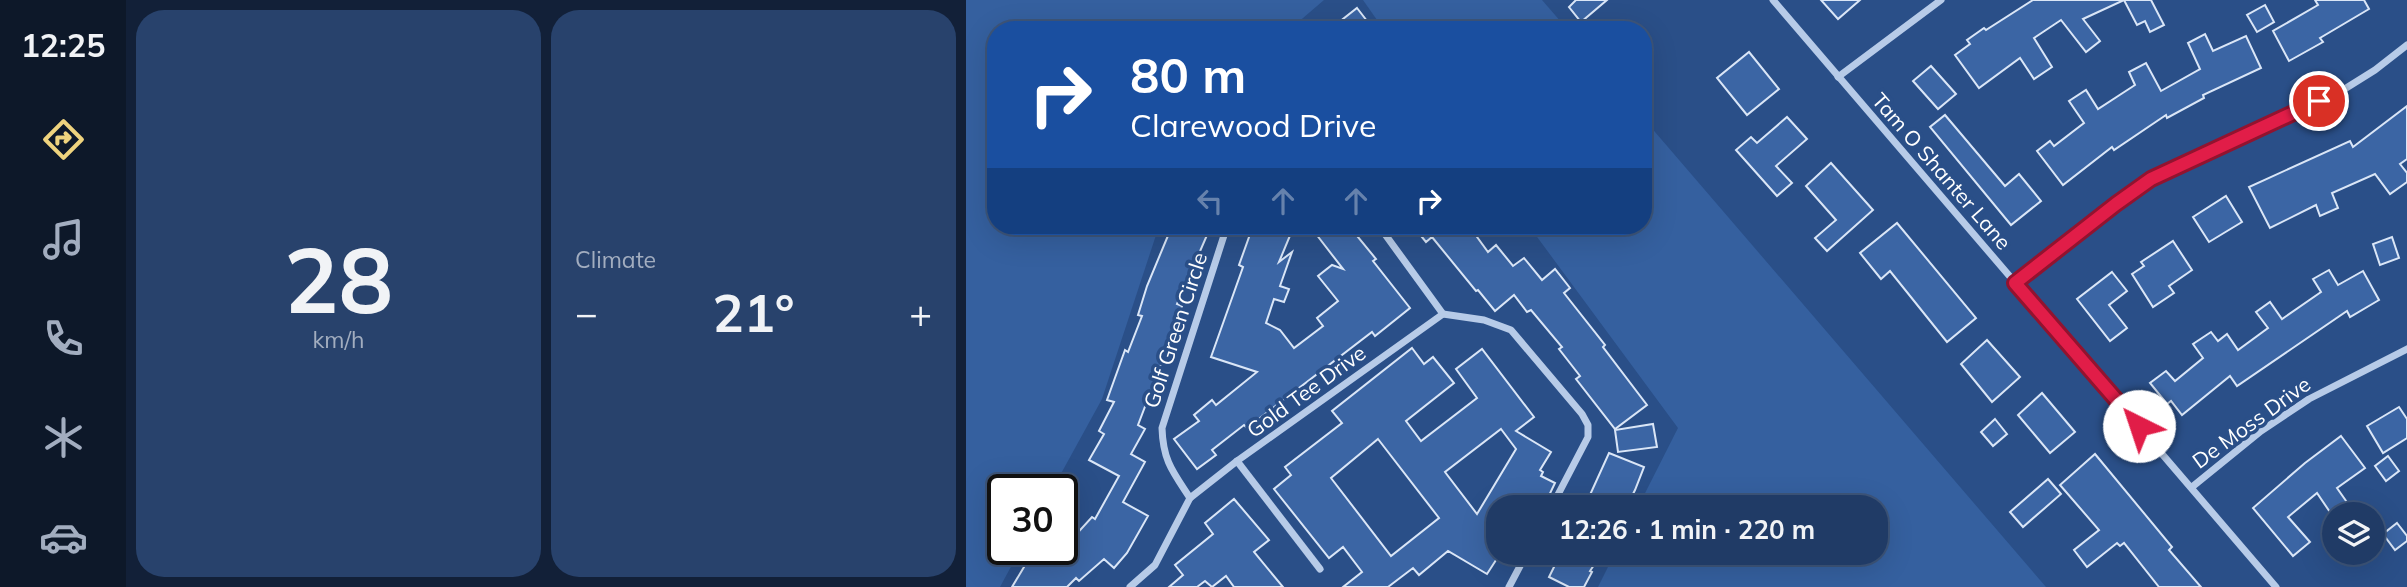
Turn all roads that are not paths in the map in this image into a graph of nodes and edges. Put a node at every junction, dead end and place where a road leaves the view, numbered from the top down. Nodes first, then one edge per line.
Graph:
1 (1773, 0) edge
2 (1941, 0) edge
3 (2407, 44) edge
4 (1838, 77) junction
5 (1224, 235) edge
6 (1386, 235) edge
7 (2015, 283) junction
8 (1443, 314) junction
9 (2407, 349) edge
10 (1237, 461) junction
11 (2192, 487) junction
12 (1558, 495) edge
13 (1190, 498) junction
14 (1520, 565) edge
15 (1320, 569) dead end
16 (1130, 587) edge
17 (1508, 587) edge
18 (2276, 587) edge

1 - 4 street, Tam O Shanter Lane
2 - 4 street
3 - 7 street
4 - 7 street, Tam O Shanter Lane
5 - 13 street, Golf Green Circle
6 - 8 street
7 - 11 street, Tam O Shanter Lane
8 - 10 street, Gold Tee Drive
8 - 12 street
9 - 11 street, De Moss Drive
10 - 13 street, Gold Tee Drive
10 - 15 street
11 - 18 street, Tam O Shanter Lane
13 - 16 street
14 - 17 street

